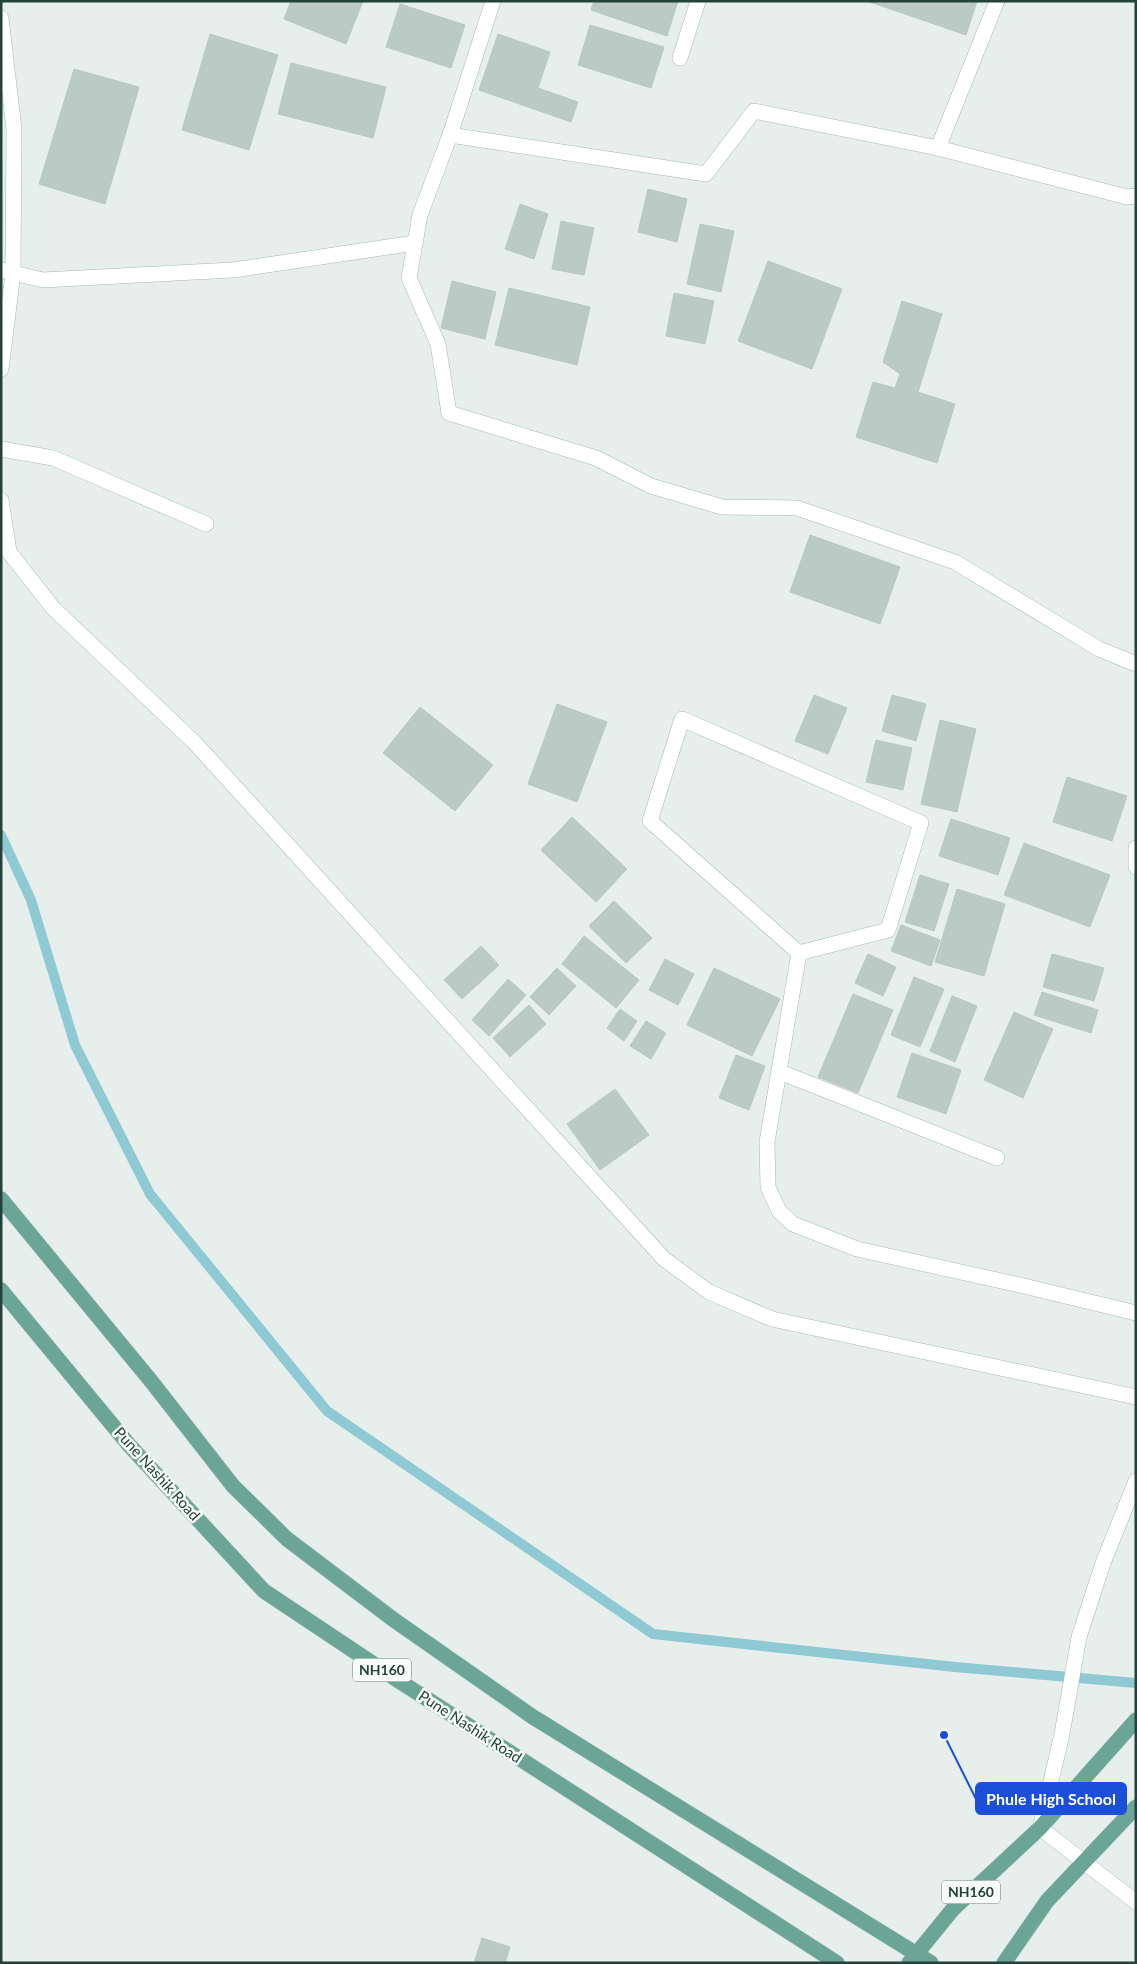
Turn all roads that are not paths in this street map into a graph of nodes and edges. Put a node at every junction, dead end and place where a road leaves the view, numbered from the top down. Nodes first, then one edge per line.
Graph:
1 (493, 1) edge
2 (698, 1) edge
3 (997, 1) edge
4 (1, 18) edge
5 (680, 58) dead end
6 (450, 136) junction
7 (938, 148) junction
8 (1136, 196) edge
9 (415, 243) junction
10 (7, 271) edge
11 (1, 369) edge
12 (1, 449) edge
13 (1, 500) edge
14 (206, 524) dead end
15 (1136, 664) edge
16 (1136, 848) edge
17 (1136, 867) edge
18 (799, 953) junction
19 (780, 1072) junction
20 (997, 1158) dead end
21 (1, 1199) edge
22 (1, 1290) edge
23 (1136, 1314) edge
24 (1136, 1397) edge
25 (1136, 1481) edge
26 (1136, 1720) edge
27 (1131, 1813) edge
28 (1040, 1828) junction
29 (1084, 1862) junction
30 (1136, 1902) edge
31 (913, 1958) edge
32 (837, 1963) edge
33 (931, 1963) edge
34 (1004, 1963) edge

1 - 6 street
2 - 5 street
3 - 7 street
4 - 10 street
6 - 7 street
6 - 9 street
7 - 8 street
9 - 10 street
9 - 15 street
10 - 11 street
12 - 14 street
13 - 24 street
16 - 17 street
18 - 18 street
18 - 19 street
19 - 20 street
19 - 23 street
21 - 31 main road
22 - 32 main road, Pune Nashik Road / NH160
25 - 28 street
26 - 28 main road, NH160
27 - 29 main road
28 - 29 street
28 - 31 main road, NH160
29 - 30 street
29 - 34 main road
31 - 33 main road

